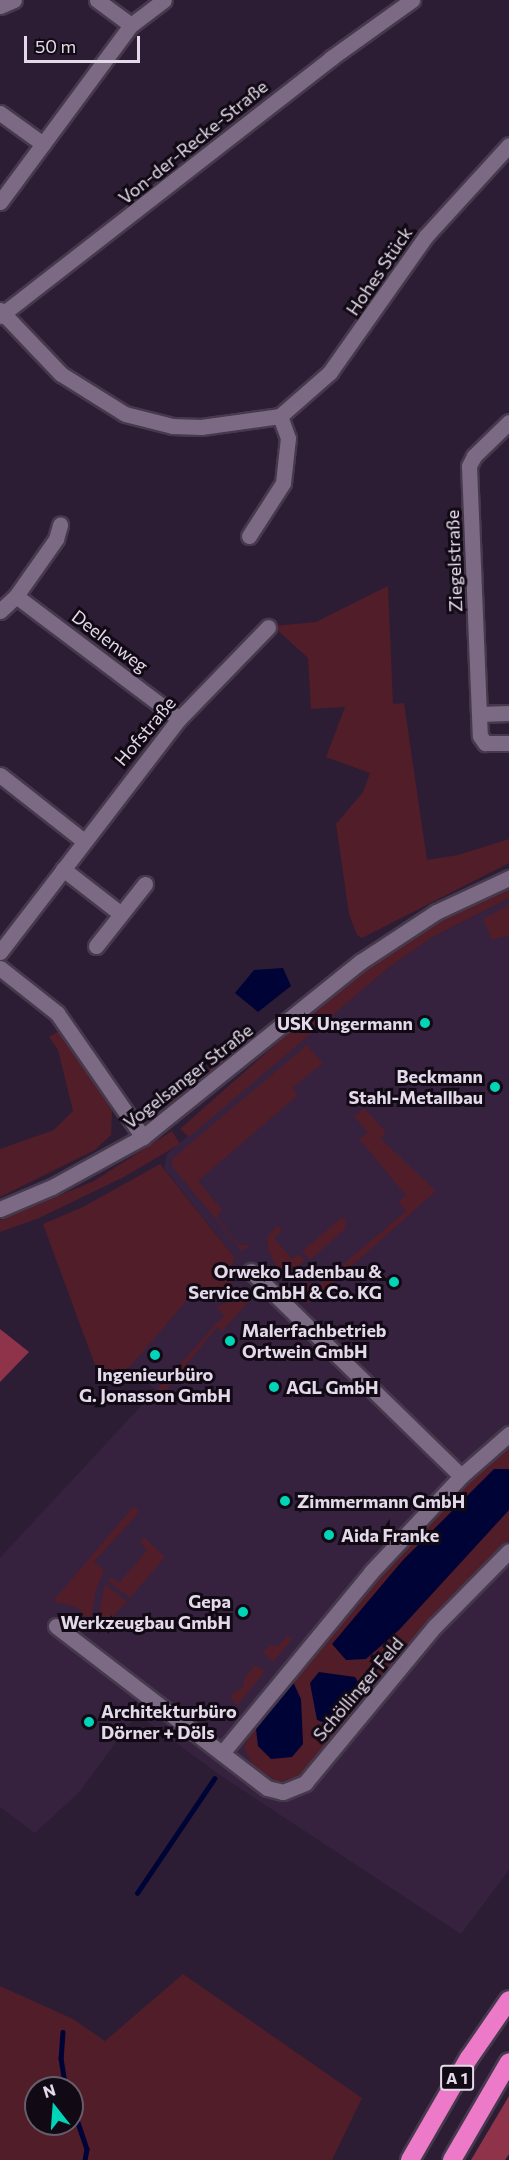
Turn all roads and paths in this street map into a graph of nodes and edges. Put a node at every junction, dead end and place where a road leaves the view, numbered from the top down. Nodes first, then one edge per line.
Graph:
1 (14, 0) edge
2 (97, 0) edge
3 (164, 0) edge
4 (412, 0) edge
5 (0, 6) edge
6 (131, 25) junction
7 (0, 113) edge
8 (44, 144) junction
9 (509, 145) edge
10 (0, 202) edge
11 (1, 313) edge
12 (279, 416) junction
13 (509, 422) edge
14 (60, 525) dead end
15 (249, 536) dead end
16 (16, 596) junction
17 (0, 611) edge
18 (268, 627) dead end
19 (509, 712) edge
20 (479, 714) junction
21 (179, 719) junction
22 (509, 743) edge
23 (0, 775) edge
24 (84, 841) junction
25 (63, 869) junction
26 (509, 878) edge
27 (145, 884) dead end
28 (121, 914) junction
29 (96, 946) dead end
30 (0, 952) edge
31 (0, 968) edge
32 (143, 1137) junction
33 (0, 1209) edge
34 (251, 1271) dead end
35 (509, 1434) edge
36 (461, 1476) junction
37 (509, 1551) edge
38 (56, 1626) dead end
39 (222, 1753) junction
40 (509, 2000) edge
41 (509, 2062) edge
42 (410, 2160) edge
43 (452, 2160) edge

1 - 5 street
2 - 6 street
3 - 6 street
4 - 11 street, Von-der-Recke-Straße
6 - 8 street
7 - 8 street
8 - 10 street
9 - 12 street, Hohes Stück
11 - 12 street
12 - 15 street
13 - 20 street, Ziegelstraße
14 - 16 street
16 - 17 street
16 - 21 street, Deelenweg
18 - 21 street, Hofstraße
19 - 20 street
20 - 22 street, Ziegelstraße
21 - 24 street, Hofstraße
23 - 24 street
24 - 25 street, Hofstraße
25 - 28 street
25 - 30 street, Hofstraße
26 - 32 street, Vogelsanger Straße
27 - 28 street
28 - 29 street
31 - 32 street
32 - 33 street, Vogelsanger Straße
34 - 36 street
35 - 36 street
36 - 39 street
37 - 39 street, Schöllinger Feld
38 - 39 street, Schöllinger Feld
40 - 42 highway, A 1
41 - 43 highway, A 1

